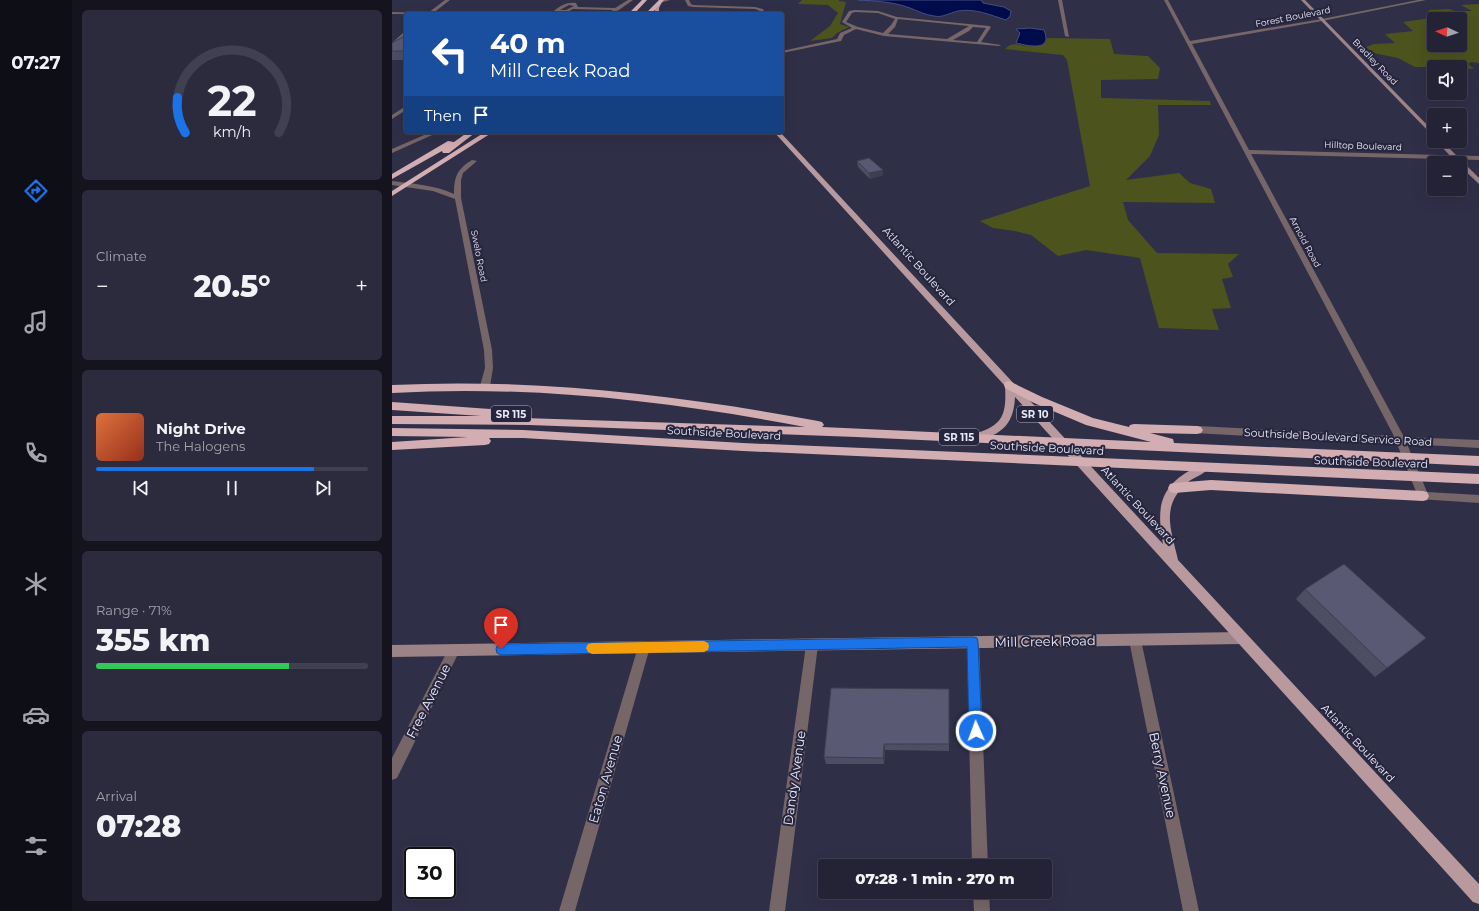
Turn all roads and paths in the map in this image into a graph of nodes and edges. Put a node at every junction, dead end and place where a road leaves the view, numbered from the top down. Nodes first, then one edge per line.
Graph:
1 (448, 0) edge
2 (631, 0) edge
3 (645, 0) edge
4 (668, 0) edge
5 (687, 0) edge
6 (1060, 0) edge
7 (1166, 0) edge
8 (1302, 0) edge
9 (1424, 0) edge
10 (661, 1) edge
11 (573, 3) edge
12 (618, 9) junction
13 (432, 12) edge
14 (556, 12) edge
15 (564, 12) edge
16 (611, 12) edge
17 (633, 12) edge
18 (650, 12) edge
19 (656, 12) edge
20 (762, 12) edge
21 (392, 13) edge
22 (404, 13) edge
23 (897, 18) junction
24 (1322, 20) junction
25 (972, 25) junction
26 (856, 28) junction
27 (404, 35) edge
28 (884, 35) junction
29 (1067, 36) dead end
30 (948, 41) junction
31 (978, 43) junction
32 (1188, 43) junction
33 (392, 45) edge
34 (999, 45) dead end
35 (784, 52) edge
36 (404, 109) edge
37 (392, 117) edge
38 (1427, 129) edge
39 (431, 134) edge
40 (466, 134) edge
41 (470, 134) edge
42 (486, 134) edge
43 (779, 134) edge
44 (1446, 148) edge
45 (392, 151) edge
46 (1247, 152) junction
47 (1454, 156) edge
48 (1427, 157) edge
49 (1467, 158) edge
50 (1479, 158) edge
51 (474, 162) dead end
52 (1467, 169) edge
53 (392, 177) edge
54 (1479, 182) edge
55 (396, 184) edge
56 (392, 194) edge
57 (458, 198) junction
58 (1009, 385) junction
59 (485, 386) junction
60 (392, 388) edge
61 (392, 406) edge
62 (392, 420) edge
63 (1090, 422) junction
64 (631, 424) junction
65 (1197, 430) joint
66 (392, 432) edge
67 (856, 433) junction
68 (973, 438) junction
69 (590, 439) junction
70 (1401, 441) junction
71 (1061, 442) junction
72 (1479, 444) edge
73 (392, 446) edge
74 (1204, 449) junction
75 (1408, 458) junction
76 (1479, 461) edge
77 (1079, 462) junction
78 (1203, 468) junction
79 (1416, 476) junction
80 (1479, 479) edge
81 (1174, 488) junction
82 (1423, 496) junction
83 (1479, 499) edge
84 (1173, 564) junction
85 (1241, 638) junction
86 (1135, 640) junction
87 (973, 642) junction
88 (812, 645) junction
89 (644, 647) junction
90 (454, 650) junction
91 (392, 652) edge
92 (392, 773) edge
93 (980, 859) edge
94 (1479, 896) edge
95 (981, 899) edge
96 (567, 911) edge
97 (777, 911) edge
98 (982, 911) edge
99 (1191, 911) edge

1 - 13 street
2 - 12 street
3 - 17 highway
4 - 10 street
5 - 20 street
6 - 29 street
7 - 32 street, Arnold Road
8 - 24 street, Bradley Road
9 - 24 street, Forest Boulevard
10 - 18 highway
10 - 19 main road
11 - 12 street
11 - 14 street
11 - 15 street
12 - 16 street
21 - 22 street
23 - 25 street
23 - 26 street
23 - 28 street
24 - 32 street, Forest Boulevard
24 - 38 street, Bradley Road
25 - 30 street
25 - 31 street
26 - 28 street
26 - 35 street
27 - 33 street
28 - 30 street
30 - 31 street
31 - 34 street
32 - 46 street, Arnold Road
36 - 37 street
39 - 45 street
40 - 53 highway
41 - 55 highway
42 - 55 highway
43 - 58 main road, Atlantic Boulevard / SR 10
44 - 47 street
46 - 48 street, Hilltop Boulevard
46 - 70 street, Arnold Road
49 - 50 street, Hilltop Boulevard
51 - 57 street, Swelo Road
52 - 54 street
55 - 56 highway
55 - 57 street
57 - 59 street, Swelo Road
58 - 63 highway
58 - 68 main road
58 - 71 main road, Atlantic Boulevard / SR 10
59 - 60 highway
59 - 67 highway
61 - 64 highway, SR 115
62 - 64 highway
63 - 65 highway
63 - 74 highway
64 - 67 highway, Southside Boulevard / SR 115
65 - 70 street, Southside Boulevard Service Road
66 - 69 highway
67 - 68 highway, Southside Boulevard / SR 115
68 - 71 highway, Southside Boulevard / SR 115
69 - 73 highway, SR 115
69 - 77 highway, Southside Boulevard / SR 115
70 - 72 street, Southside Boulevard Service Road
70 - 75 street, Arnold Road
71 - 74 highway, Southside Boulevard
71 - 77 main road, Atlantic Boulevard
74 - 75 highway, Southside Boulevard
75 - 76 highway, Southside Boulevard
75 - 79 street, Arnold Road
77 - 78 highway, Southside Boulevard / SR 115
77 - 84 main road, Atlantic Boulevard
78 - 79 highway, Southside Boulevard
78 - 81 main road
79 - 80 highway, Southside Boulevard
79 - 82 street, Arnold Road
81 - 82 highway
81 - 84 main road
82 - 83 street
84 - 85 main road, Atlantic Boulevard
85 - 86 street, Mill Creek Road
85 - 94 main road, Atlantic Boulevard
86 - 87 street, Mill Creek Road
86 - 99 street, Berry Avenue
87 - 88 street, Mill Creek Road
87 - 93 street
88 - 89 street, Mill Creek Road
88 - 97 street, Dandy Avenue
89 - 90 street, Mill Creek Road
89 - 96 street, Eaton Avenue
90 - 91 street, Mill Creek Road
90 - 92 street, Free Avenue
95 - 98 street

